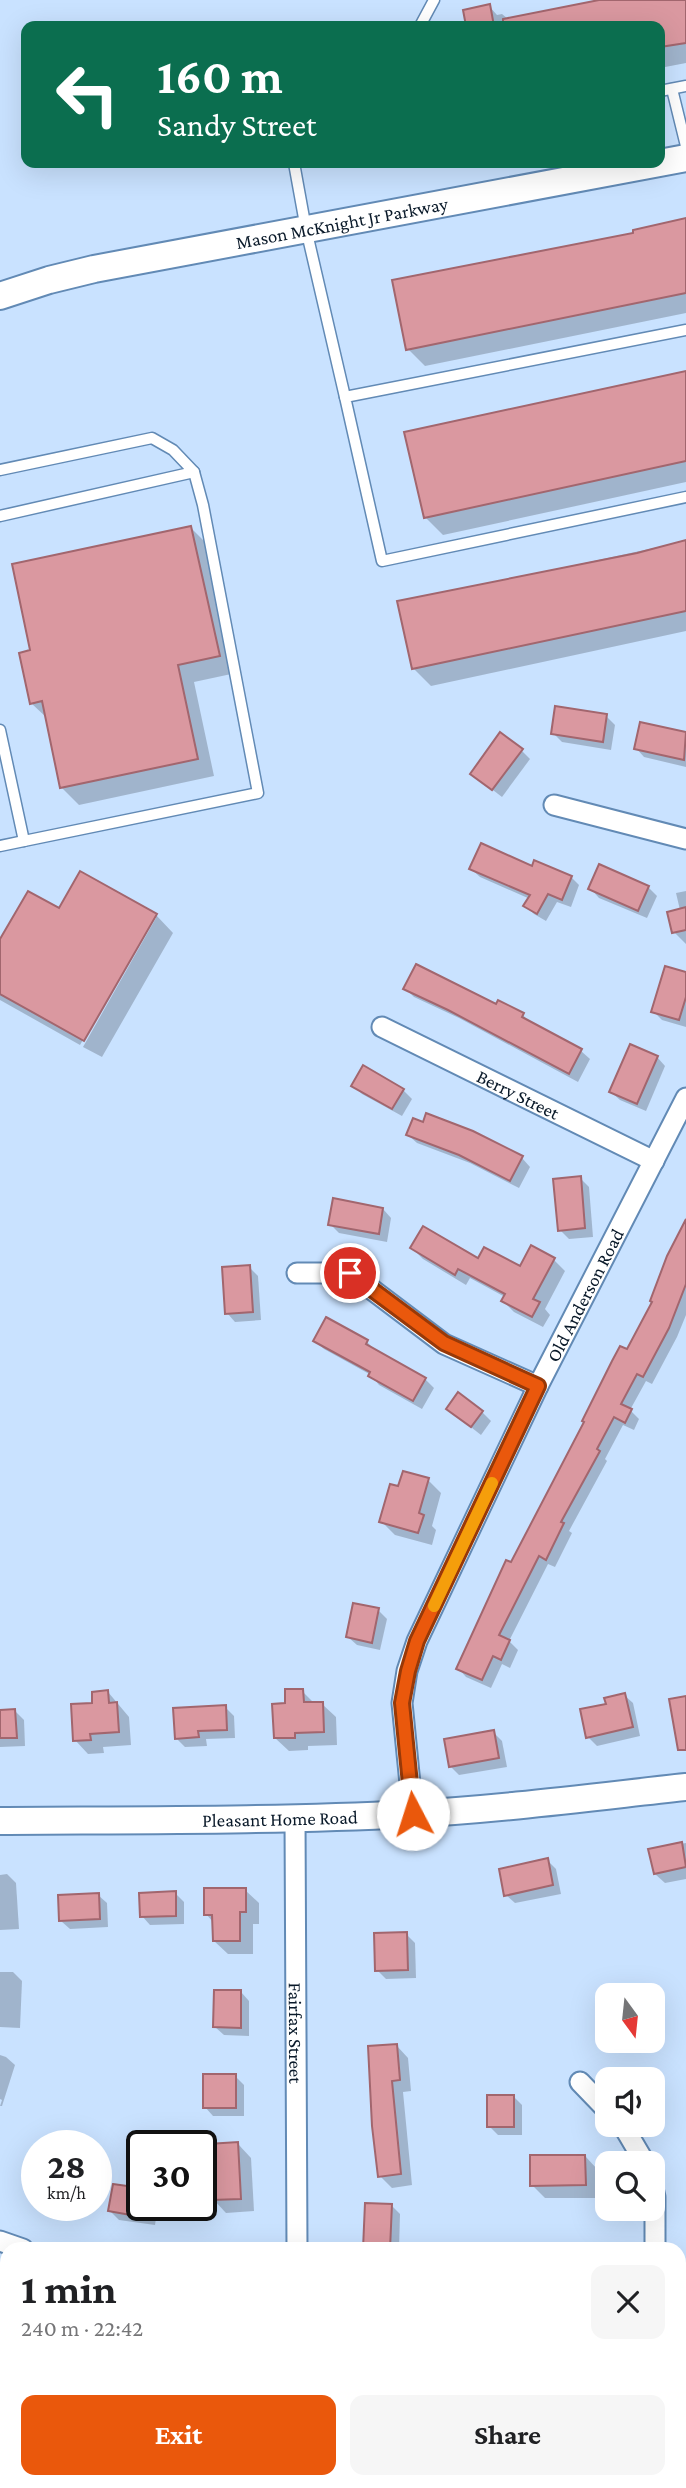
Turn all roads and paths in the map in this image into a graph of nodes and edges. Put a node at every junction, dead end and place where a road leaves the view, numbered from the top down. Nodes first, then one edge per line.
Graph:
1 (434, 0) edge
2 (422, 21) edge
3 (686, 86) edge
4 (673, 89) junction
5 (665, 90) edge
6 (686, 146) edge
7 (686, 158) edge
8 (665, 162) edge
9 (295, 168) edge
10 (632, 168) edge
11 (306, 229) junction
12 (0, 296) edge
13 (686, 330) edge
14 (345, 397) junction
15 (0, 470) edge
16 (194, 472) junction
17 (686, 497) edge
18 (0, 516) edge
19 (0, 730) edge
20 (554, 805) dead end
21 (686, 839) edge
22 (24, 841) junction
23 (0, 846) edge
24 (382, 1027) dead end
25 (686, 1098) edge
26 (654, 1161) junction
27 (296, 1273) dead end
28 (538, 1386) junction
29 (686, 1787) edge
30 (413, 1814) junction
31 (295, 1818) junction
32 (0, 1821) edge
33 (580, 2082) dead end
34 (595, 2097) edge
35 (655, 2221) edge
36 (297, 2242) edge
37 (654, 2242) edge

1 - 2 lane
3 - 4 lane
4 - 5 lane
4 - 6 lane
7 - 8 main road, Mason McKnight Jr Parkway
9 - 11 lane
10 - 11 main road, Mason McKnight Jr Parkway
11 - 12 main road, Mason McKnight Jr Parkway
11 - 14 lane
13 - 14 lane
14 - 17 lane
15 - 16 lane
16 - 18 lane
16 - 22 lane
19 - 22 lane
20 - 21 street
22 - 23 lane
24 - 26 street, Berry Street
25 - 26 street, Old Anderson Road
26 - 28 street, Old Anderson Road
27 - 28 street
28 - 30 street, Old Anderson Road
29 - 30 main road, Pleasant Home Road
30 - 31 main road, Pleasant Home Road
31 - 32 main road, Pleasant Home Road
31 - 36 street, Fairfax Street
33 - 34 street
35 - 37 street

